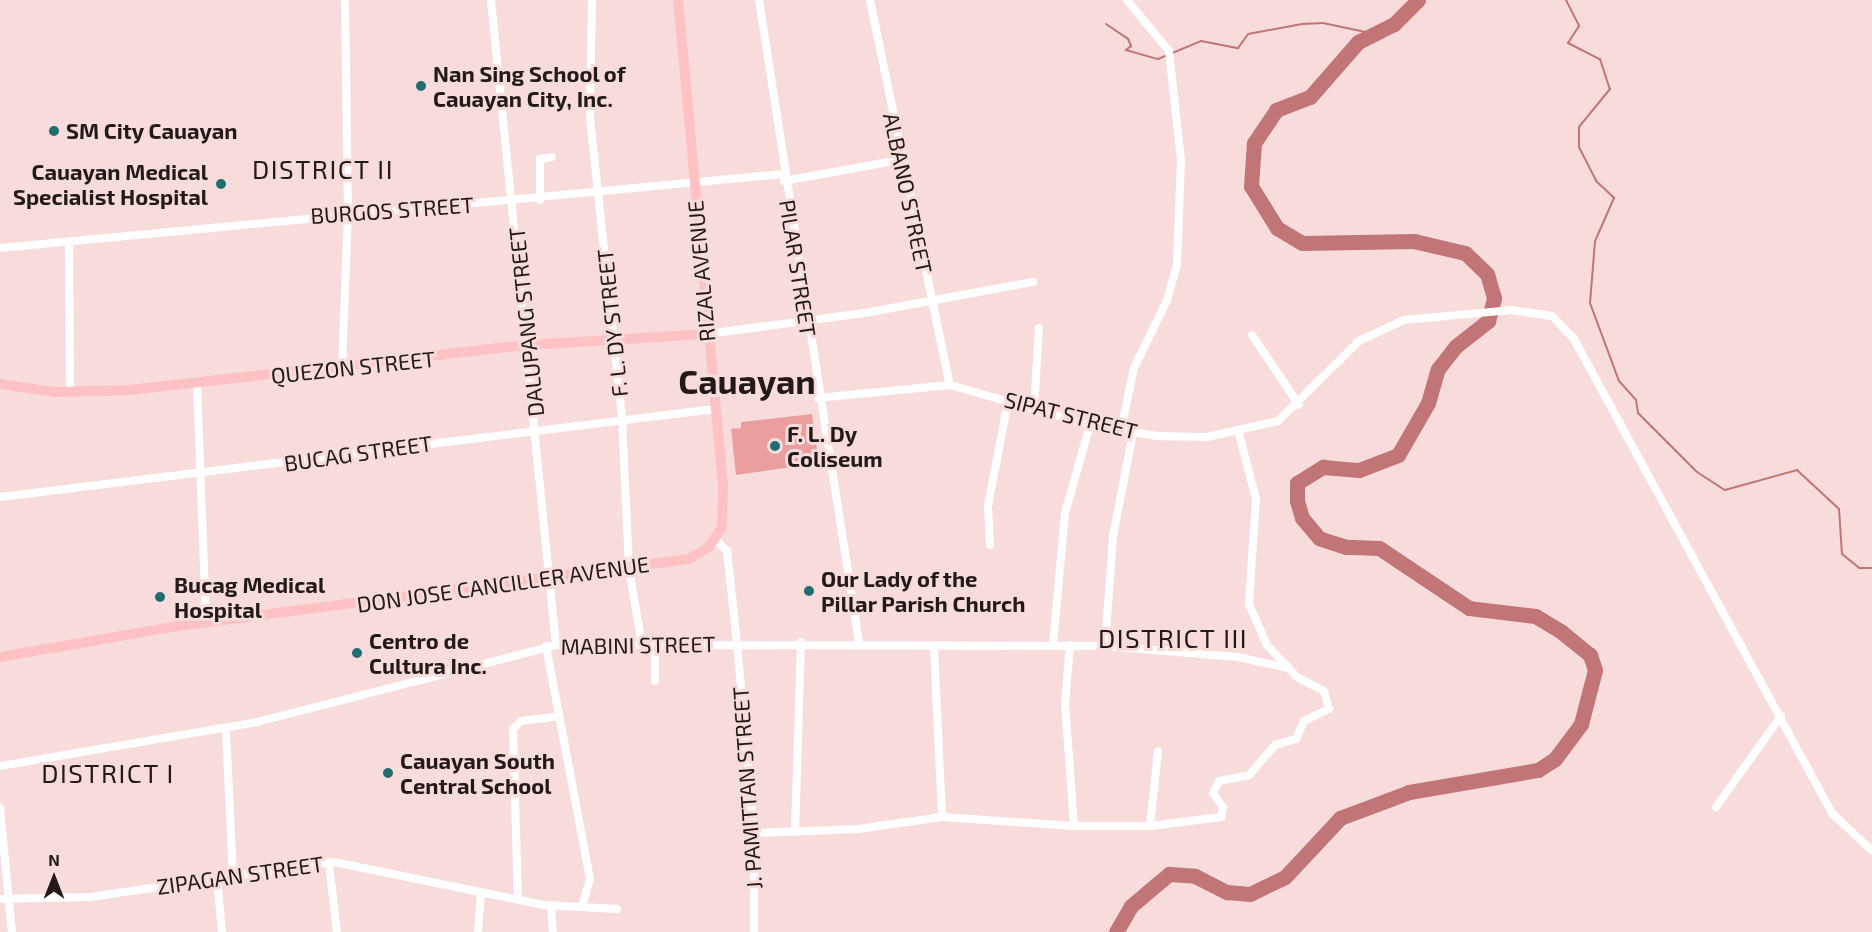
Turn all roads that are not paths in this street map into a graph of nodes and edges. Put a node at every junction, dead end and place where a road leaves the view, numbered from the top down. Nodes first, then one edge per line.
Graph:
1 (345, 0) edge
2 (491, 0) edge
3 (592, 0) edge
4 (678, 0) edge
5 (759, 0) edge
6 (870, 0) edge
7 (1127, 0) edge
8 (552, 157) dead end
9 (900, 160) junction
10 (784, 177) junction
11 (693, 183) junction
12 (599, 192) junction
13 (540, 200) junction
14 (514, 203) junction
15 (348, 212) junction
16 (69, 241) junction
17 (0, 248) edge
18 (1033, 282) dead end
19 (933, 300) junction
20 (805, 323) junction
21 (1039, 328) dead end
22 (707, 334) junction
23 (1252, 335) dead end
24 (614, 338) junction
25 (528, 345) junction
26 (342, 368) junction
27 (0, 384) edge
28 (197, 385) junction
29 (950, 385) junction
30 (70, 392) junction
31 (818, 398) junction
32 (1008, 401) junction
33 (1299, 405) junction
34 (716, 409) junction
35 (1034, 409) junction
36 (622, 419) junction
37 (1090, 425) junction
38 (1121, 429) junction
39 (1238, 430) junction
40 (537, 431) junction
41 (1133, 433) junction
42 (199, 475) junction
43 (0, 496) edge
44 (715, 539) junction
45 (990, 545) dead end
46 (629, 568) junction
47 (547, 578) junction
48 (206, 622) junction
49 (801, 642) junction
50 (859, 642) junction
51 (737, 643) junction
52 (556, 645) junction
53 (655, 645) junction
54 (1053, 645) junction
55 (1070, 645) junction
56 (546, 646) junction
57 (642, 646) junction
58 (1105, 646) junction
59 (934, 647) junction
60 (0, 657) edge
61 (1287, 668) junction
62 (655, 681) dead end
63 (559, 716) junction
64 (1781, 716) junction
65 (226, 729) junction
66 (1158, 751) dead end
67 (0, 766) edge
68 (1716, 807) dead end
69 (0, 808) edge
70 (942, 817) junction
71 (1074, 826) junction
72 (1150, 826) junction
73 (754, 832) junction
74 (795, 832) junction
75 (1872, 851) edge
76 (329, 862) junction
77 (234, 877) junction
78 (217, 879) junction
79 (481, 892) junction
80 (0, 899) edge
81 (518, 899) junction
82 (13, 900) junction
83 (583, 904) junction
84 (551, 905) junction
85 (617, 909) dead end
86 (12, 932) edge
87 (222, 932) edge
88 (337, 932) edge
89 (478, 932) edge
90 (553, 932) edge
91 (754, 932) edge

1 - 15 street
2 - 14 street, DALUPANG STREET
3 - 12 street, F. L. DY STREET
4 - 11 main road, RIZAL AVENUE
5 - 10 street, PILAR STREET
6 - 9 street, ALBANO STREET
7 - 38 street
8 - 13 street
9 - 10 street, BURGOS STREET
9 - 19 street, ALBANO STREET
10 - 11 street, BURGOS STREET
10 - 20 street, PILAR STREET
11 - 12 street, BURGOS STREET
11 - 22 main road, RIZAL AVENUE
12 - 13 street, BURGOS STREET
12 - 24 street, F. L. DY STREET
13 - 14 street, BURGOS STREET
14 - 15 street, BURGOS STREET
14 - 25 street, DALUPANG STREET
15 - 16 street, BURGOS STREET
15 - 26 street
16 - 17 street, BURGOS STREET
16 - 30 street
18 - 19 street
19 - 20 street
19 - 29 street, ALBANO STREET
20 - 22 street
20 - 31 street, PILAR STREET
21 - 35 street
22 - 24 main road, QUEZON STREET
22 - 34 main road, RIZAL AVENUE
23 - 33 street
24 - 25 main road, QUEZON STREET
24 - 36 street, F. L. DY STREET
25 - 26 main road, QUEZON STREET
25 - 40 street, DALUPANG STREET
26 - 28 main road, QUEZON STREET
27 - 30 main road, QUEZON STREET
28 - 30 main road, QUEZON STREET
28 - 42 street
29 - 31 street, SIPAT STREET
29 - 32 street, SIPAT STREET
31 - 50 street, PILAR STREET
32 - 35 street, SIPAT STREET
32 - 45 street
33 - 39 street, SIPAT STREET
33 - 64 street, SIPAT STREET
34 - 36 street, BUCAG STREET
34 - 44 main road, RIZAL AVENUE
35 - 37 street, SIPAT STREET
36 - 40 street, BUCAG STREET
36 - 46 street, F. L. DY STREET
37 - 38 street, SIPAT STREET
37 - 54 street
38 - 41 street, SIPAT STREET
39 - 41 street, SIPAT STREET
39 - 61 street
40 - 42 street, BUCAG STREET
40 - 47 street, DALUPANG STREET
41 - 58 street
42 - 43 street, BUCAG STREET
42 - 48 street
44 - 46 main road, DON JOSE CANCILLER AVENUE
44 - 51 street
46 - 47 main road, DON JOSE CANCILLER AVENUE
46 - 57 street, F. L. DY STREET
47 - 48 main road, DON JOSE CANCILLER AVENUE
47 - 52 street, DALUPANG STREET
48 - 60 main road, DON JOSE CANCILLER AVENUE
49 - 50 street, MABINI STREET
49 - 51 street, MABINI STREET
49 - 74 street
50 - 59 street, MABINI STREET
51 - 53 street, MABINI STREET
51 - 73 street, J. PAMITTAN STREET
52 - 56 street, MABINI STREET
52 - 57 street, MABINI STREET
53 - 57 street, MABINI STREET
53 - 62 street
54 - 55 street, MABINI STREET
54 - 59 street, MABINI STREET
55 - 58 street, MABINI STREET
55 - 71 street
56 - 63 street
56 - 65 street, MABINI STREET
58 - 61 street, MABINI STREET
59 - 70 street
61 - 72 street
63 - 81 street
63 - 83 street
64 - 68 street
64 - 75 street, SIPAT STREET
65 - 67 street, MABINI STREET
65 - 77 street
66 - 72 street
69 - 82 street
70 - 71 street
70 - 74 street
71 - 72 street
73 - 74 street
73 - 91 street, J. PAMITTAN STREET
76 - 77 street, ZIPAGAN STREET
76 - 79 street, ZIPAGAN STREET
76 - 88 street
77 - 78 street, ZIPAGAN STREET
78 - 82 street, ZIPAGAN STREET
78 - 87 street
79 - 81 street, ZIPAGAN STREET
79 - 89 street
80 - 82 street, ZIPAGAN STREET
81 - 84 street, ZIPAGAN STREET
82 - 86 street
83 - 84 street, ZIPAGAN STREET
83 - 85 street, ZIPAGAN STREET
84 - 90 street

